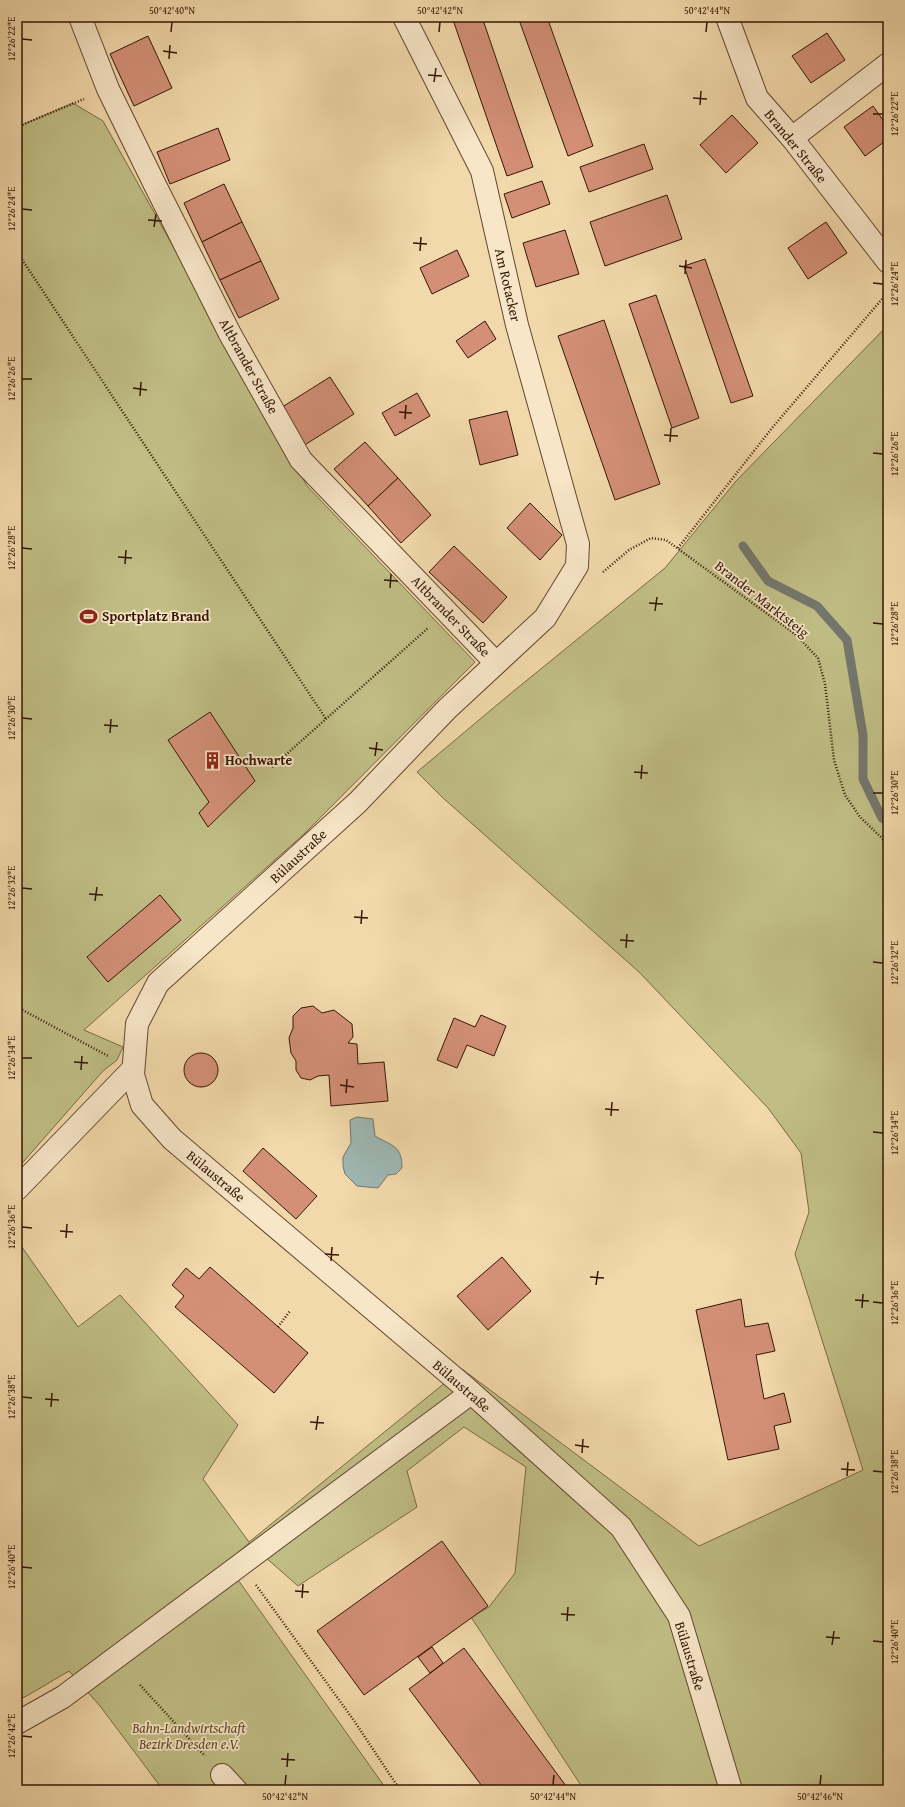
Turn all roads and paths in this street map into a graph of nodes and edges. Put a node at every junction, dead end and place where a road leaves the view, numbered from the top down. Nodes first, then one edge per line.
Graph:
1 (80, 17) edge
2 (404, 17) edge
3 (727, 17) edge
4 (888, 64) edge
5 (108, 89) junction
6 (17, 127) edge
7 (792, 138) junction
8 (17, 252) edge
9 (888, 262) edge
10 (888, 292) edge
11 (678, 548) junction
12 (577, 566) joint
13 (600, 575) dead end
14 (446, 612) junction
15 (496, 663) junction
16 (326, 719) junction
17 (272, 767) dead end
18 (888, 844) edge
19 (17, 1007) edge
20 (133, 1069) junction
21 (17, 1189) edge
22 (290, 1311) dead end
23 (278, 1327) dead end
24 (471, 1393) junction
25 (242, 1565) junction
26 (140, 1685) dead end
27 (17, 1723) edge
28 (229, 1783) edge
29 (400, 1790) edge
30 (731, 1790) edge

1 - 5 street, Altbrander Straße
2 - 12 street, Am Rotacker
3 - 7 street, Brander Straße
4 - 7 street
5 - 6 path
5 - 14 street, Altbrander Straße
7 - 9 street, Brander Straße
8 - 16 path
10 - 11 path
11 - 13 path, Brander Marktsteig
11 - 18 path, Brander Marktsteig
12 - 15 street, Bülaustraße
14 - 15 street, Altbrander Straße
14 - 16 path
15 - 20 street, Bülaustraße
16 - 17 path
19 - 20 path
20 - 21 street
20 - 24 street, Bülaustraße
22 - 23 path
24 - 25 street
24 - 30 street, Bülaustraße
25 - 27 street
25 - 29 path
26 - 28 path

